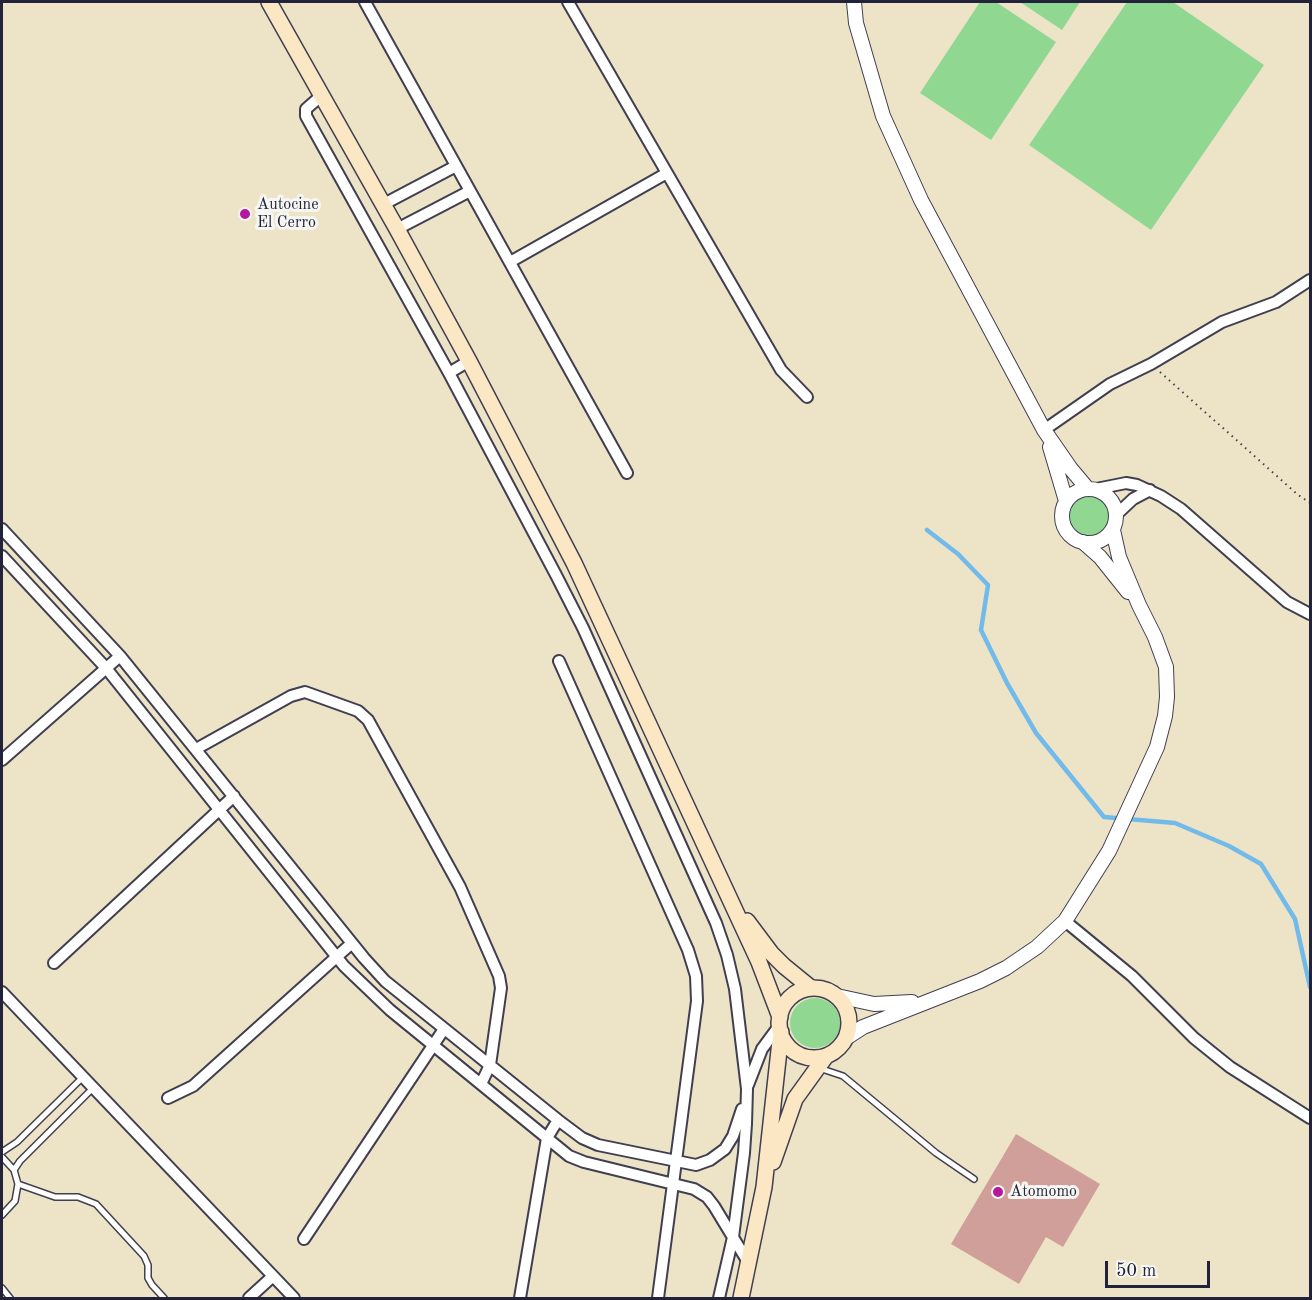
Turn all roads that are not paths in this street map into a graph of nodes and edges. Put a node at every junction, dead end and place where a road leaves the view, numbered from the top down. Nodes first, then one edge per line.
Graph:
1 (269, 2) edge
2 (364, 2) edge
3 (568, 2) edge
4 (854, 2) edge
5 (322, 95) junction
6 (456, 166) junction
7 (667, 173) junction
8 (470, 190) junction
9 (384, 204) junction
10 (397, 229) junction
11 (510, 262) junction
12 (1311, 280) edge
13 (469, 361) junction
14 (449, 373) junction
15 (807, 397) dead end
16 (1044, 430) junction
17 (514, 448) junction
18 (496, 460) junction
19 (627, 473) dead end
20 (1091, 489) junction
21 (1150, 490) junction
22 (1066, 501) junction
23 (1117, 513) junction
24 (2, 529) edge
25 (1113, 530) junction
26 (1083, 542) junction
27 (2, 556) edge
28 (574, 563) junction
29 (556, 575) junction
30 (1139, 605) junction
31 (1311, 614) edge
32 (598, 617) junction
33 (583, 628) junction
34 (120, 656) junction
35 (559, 661) dead end
36 (106, 668) junction
37 (196, 749) junction
38 (2, 760) edge
39 (234, 796) junction
40 (219, 809) junction
41 (727, 895) junction
42 (1065, 921) junction
43 (352, 943) junction
44 (337, 958) junction
45 (54, 963) dead end
46 (811, 988) junction
47 (2, 992) edge
48 (837, 996) junction
49 (932, 999) junction
50 (780, 1025) junction
51 (444, 1029) junction
52 (846, 1038) junction
53 (435, 1046) junction
54 (822, 1062) junction
55 (490, 1065) junction
56 (83, 1077) junction
57 (481, 1084) junction
58 (93, 1088) junction
59 (747, 1089) junction
60 (168, 1098) dead end
61 (1311, 1118) edge
62 (558, 1120) junction
63 (547, 1138) junction
64 (2, 1152) edge
65 (2, 1157) edge
66 (675, 1161) junction
67 (14, 1170) junction
68 (974, 1179) dead end
69 (673, 1183) junction
70 (18, 1184) junction
71 (764, 1187) junction
72 (2, 1215) edge
73 (733, 1237) junction
74 (304, 1239) dead end
75 (748, 1262) junction
76 (272, 1277) junction
77 (2, 1288) edge
78 (292, 1298) edge
79 (10, 1299) edge
80 (164, 1299) edge
81 (249, 1299) edge
82 (520, 1299) edge
83 (658, 1299) edge
84 (719, 1299) edge
85 (741, 1299) edge

1 - 5 main road
2 - 6 street
3 - 7 street
4 - 16 street
5 - 9 main road
5 - 14 street
6 - 8 street
6 - 9 street
7 - 11 street
7 - 15 street
8 - 10 street
8 - 11 street
9 - 10 main road
10 - 13 main road
11 - 19 street
12 - 16 street
13 - 14 street
13 - 17 main road
14 - 18 street
16 - 20 street
16 - 22 street
17 - 18 street
17 - 28 main road
18 - 29 street
20 - 21 street
20 - 22 street
20 - 23 street
21 - 23 street
21 - 31 street
22 - 26 street
23 - 25 street
24 - 34 street
25 - 26 street
25 - 30 street
26 - 30 street
27 - 36 street
28 - 29 street
28 - 32 main road
29 - 33 street
30 - 42 street
32 - 33 street
32 - 41 main road
33 - 59 street
34 - 36 street
34 - 37 street
35 - 66 street
36 - 38 street
36 - 40 street
37 - 39 street
37 - 55 street
39 - 40 street
39 - 43 street
40 - 44 street
40 - 45 street
41 - 46 main road
41 - 50 main road
42 - 49 street
42 - 61 street
43 - 44 street
43 - 51 street
44 - 53 street
44 - 60 street
46 - 48 main road
46 - 50 main road
47 - 56 street
48 - 49 street
48 - 52 main road
49 - 52 street
50 - 54 main road
50 - 59 street
50 - 71 main road
51 - 53 street
51 - 55 street
52 - 54 main road
53 - 57 street
53 - 74 street
54 - 68 lane
54 - 71 main road
55 - 57 street
55 - 62 street
56 - 58 street
56 - 64 lane
57 - 63 street
58 - 67 lane
58 - 76 street
59 - 66 street
59 - 73 street
62 - 63 street
62 - 66 street
63 - 69 street
63 - 82 street
65 - 67 lane
66 - 69 street
67 - 70 lane
69 - 73 street
69 - 83 street
70 - 72 lane
70 - 80 lane
71 - 75 main road
73 - 75 street
73 - 84 street
75 - 85 main road
76 - 78 street
76 - 81 street
77 - 79 lane

